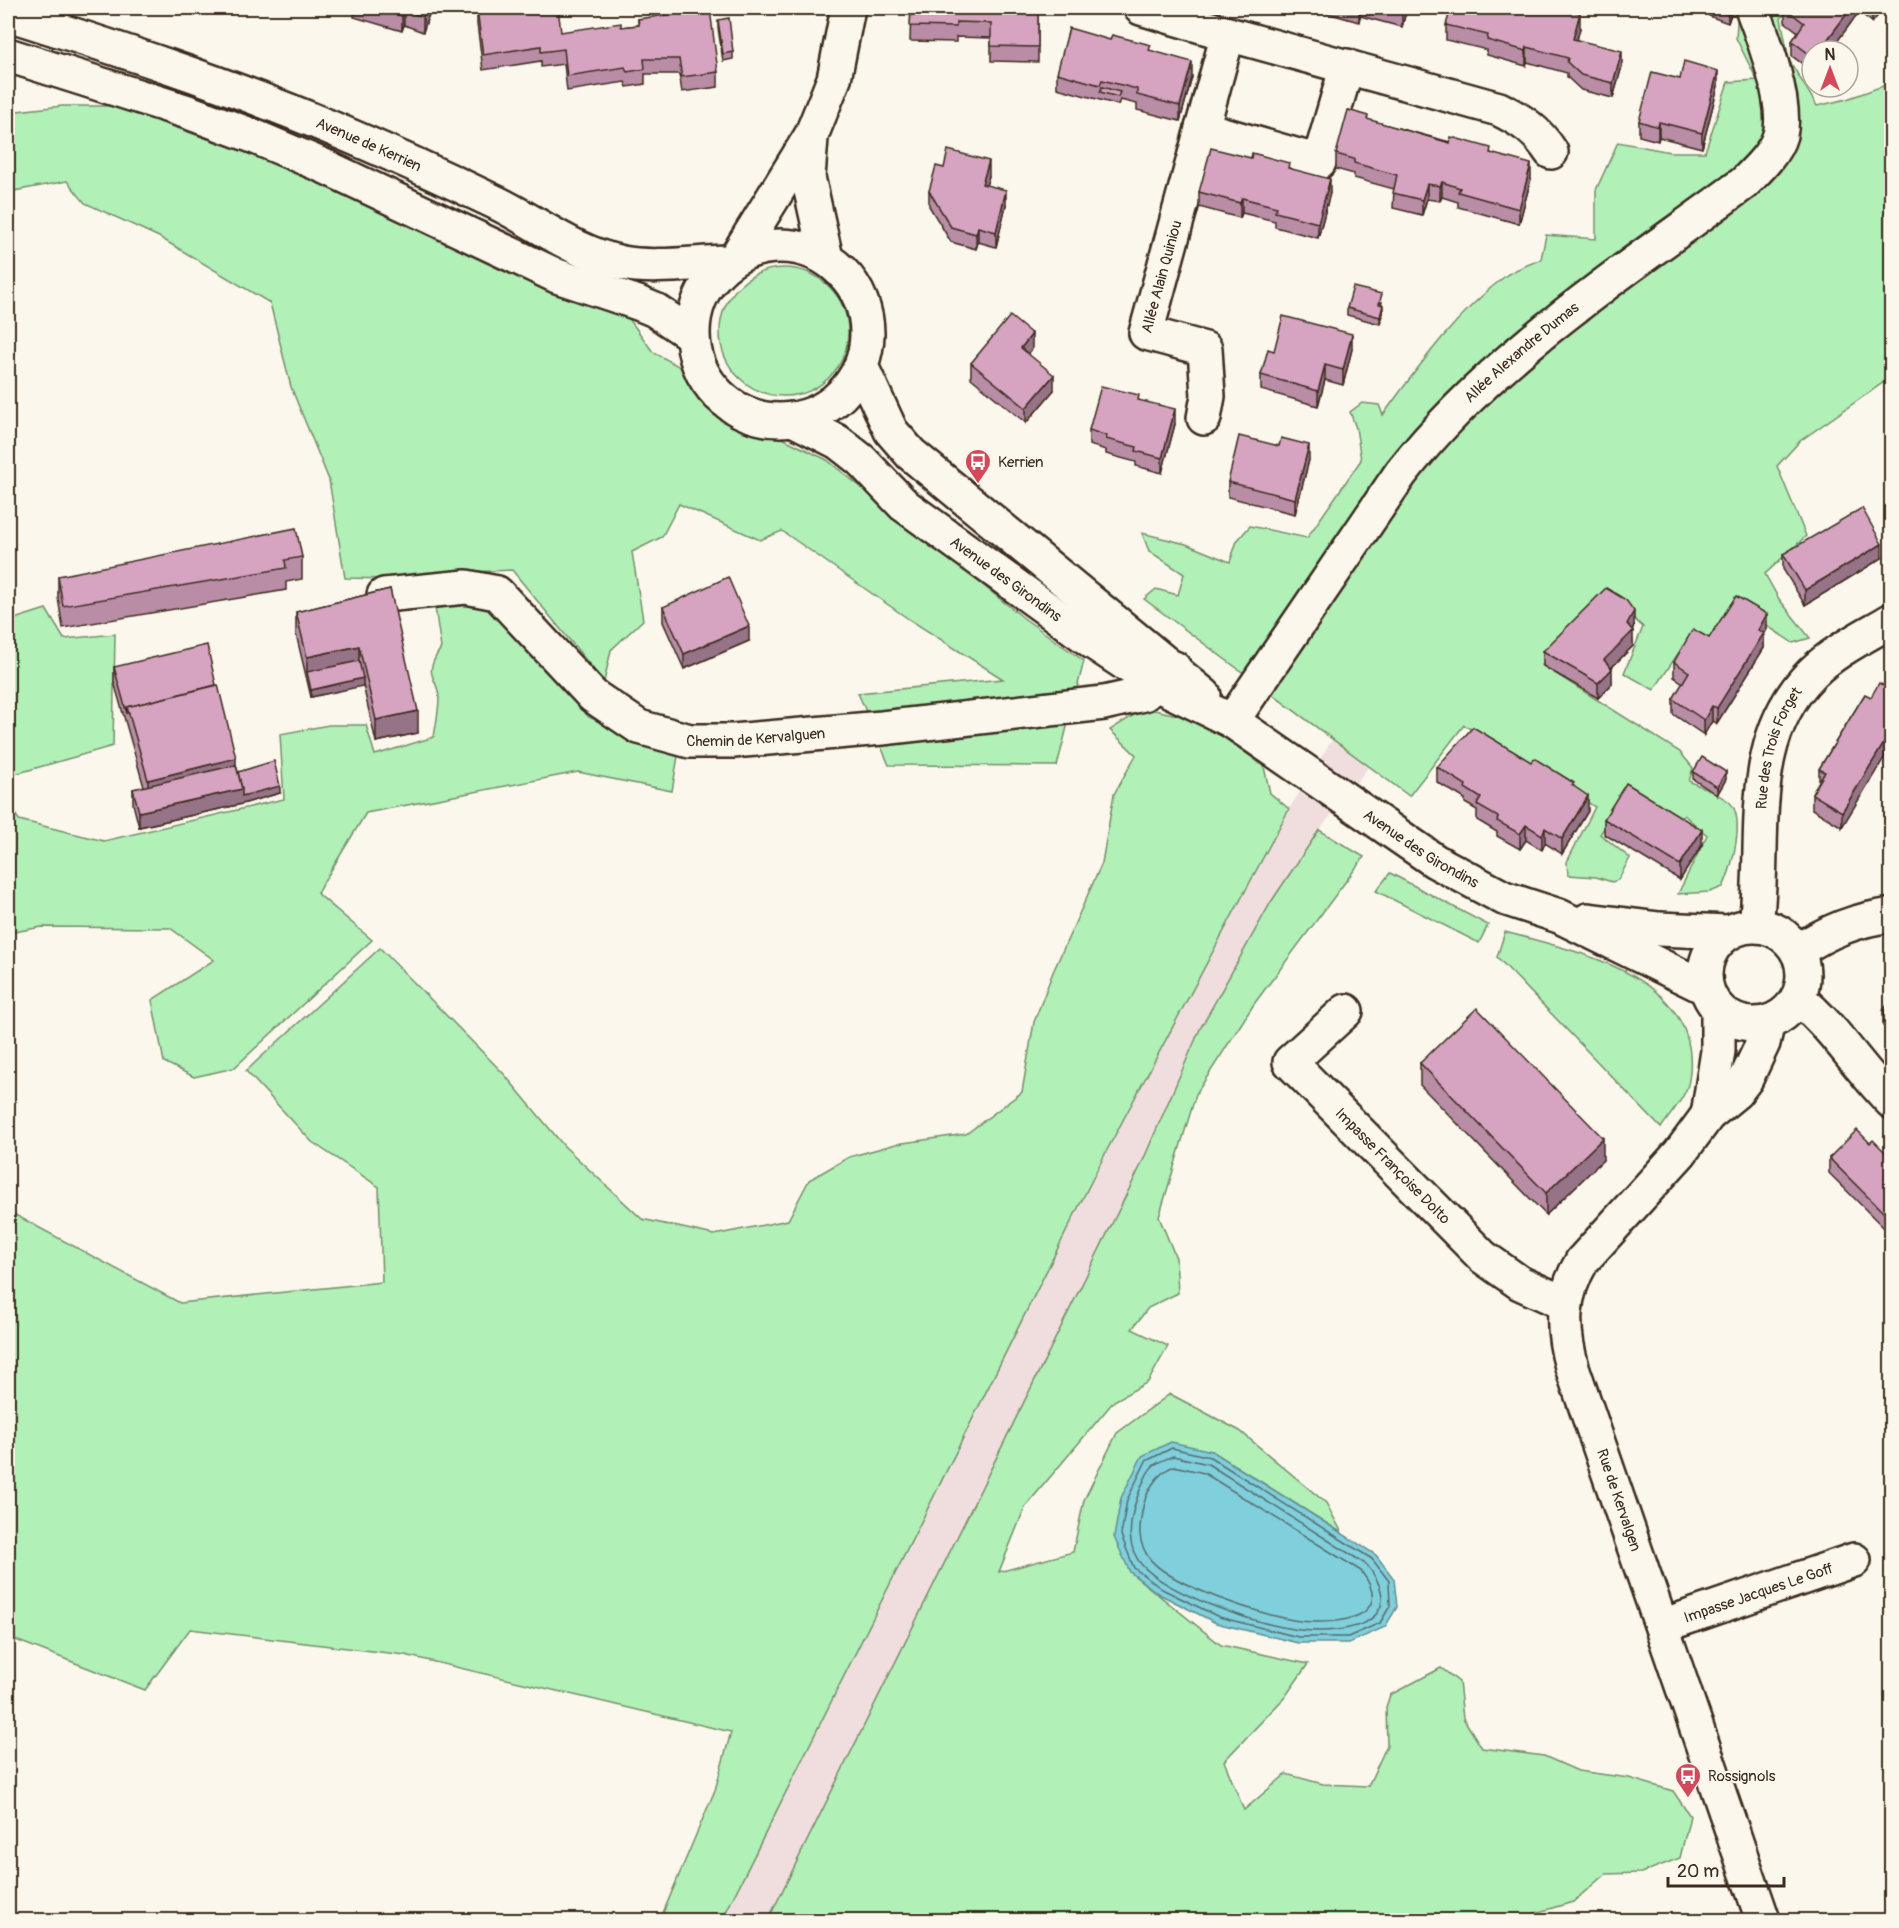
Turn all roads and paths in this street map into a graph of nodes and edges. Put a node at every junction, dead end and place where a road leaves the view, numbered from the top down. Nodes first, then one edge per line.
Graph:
1 (848, 8) edge
2 (1141, 8) edge
3 (8, 14) edge
4 (1756, 17) edge
5 (1228, 34) junction
6 (8, 55) edge
7 (1347, 66) junction
8 (1202, 128) junction
9 (811, 136) junction
10 (1551, 152) dead end
11 (826, 258) junction
12 (732, 259) junction
13 (692, 335) junction
14 (861, 366) junction
15 (1204, 418) dead end
16 (793, 419) junction
17 (384, 595) edge
18 (1892, 620) edge
19 (1165, 676) junction
20 (1239, 725) junction
21 (1892, 915) edge
22 (1559, 916) junction
23 (1742, 929) junction
24 (1798, 951) junction
25 (1712, 998) junction
26 (1798, 998) junction
27 (1346, 1011) dead end
28 (1768, 1022) junction
29 (1892, 1102) edge
30 (1708, 1115) junction
31 (1564, 1303) junction
32 (1854, 1560) dead end
33 (1662, 1626) junction
34 (1763, 1920) edge

1 - 9 street
2 - 5 street
3 - 12 street, Avenue de Kerrien
4 - 20 street, Allée Alexandre Dumas
5 - 7 street
5 - 8 street, Allée Alain Quiniou
6 - 13 street
7 - 8 street
7 - 10 street
8 - 15 street, Allée Alain Quiniou
9 - 11 street
9 - 12 street
11 - 12 street
11 - 14 street
12 - 13 street
13 - 16 street
14 - 16 street
14 - 19 street, Avenue des Girondins
16 - 19 street, Avenue des Girondins
17 - 19 street, Chemin de Kervalguen
18 - 23 street, Rue des Trois Forget
19 - 20 street, Avenue des Girondins
20 - 22 street, Avenue des Girondins
21 - 24 street
22 - 23 street, Avenue des Girondins
22 - 25 street, Avenue des Girondins
23 - 24 street
23 - 25 street
24 - 26 street
25 - 28 street
25 - 30 street, Rue de Kervalgen
26 - 28 street
26 - 29 street
27 - 31 street, Impasse Françoise Dolto
28 - 30 street, Rue de Kervalgen
30 - 31 street, Rue de Kervalgen
31 - 33 street, Rue de Kervalgen
32 - 33 street, Impasse Jacques Le Goff
33 - 34 street, Rue de Kervalgen

